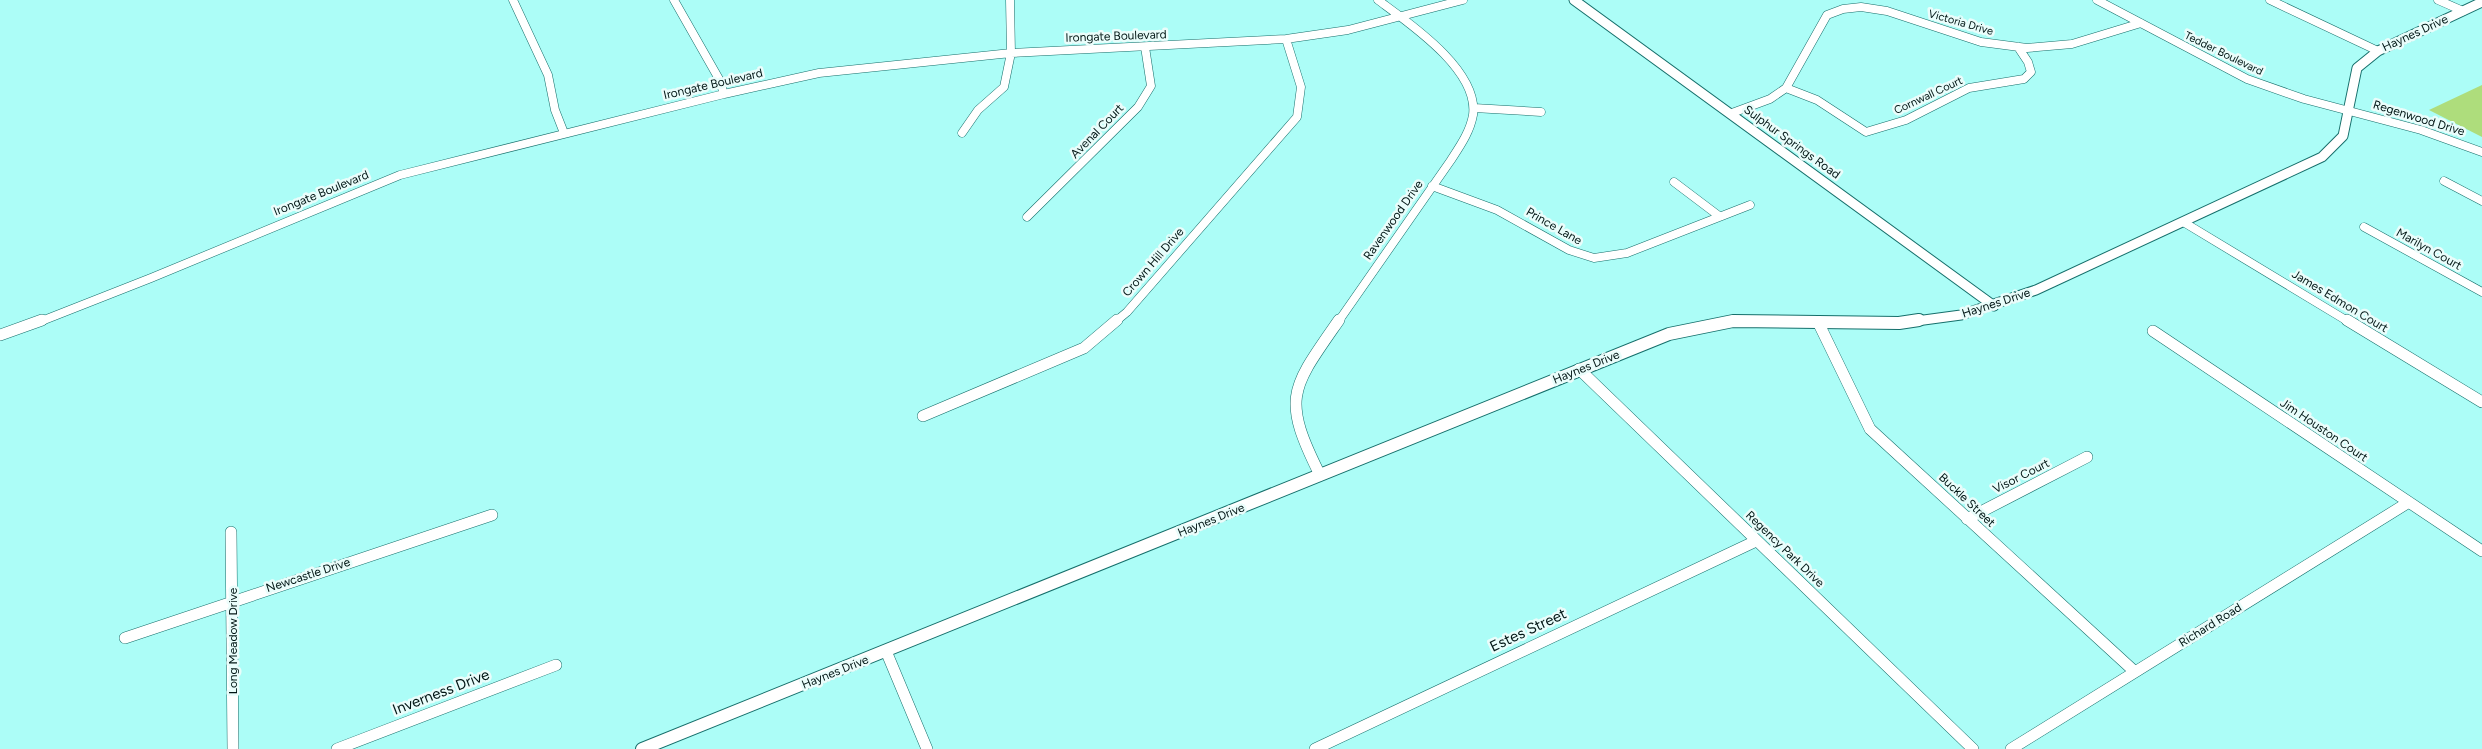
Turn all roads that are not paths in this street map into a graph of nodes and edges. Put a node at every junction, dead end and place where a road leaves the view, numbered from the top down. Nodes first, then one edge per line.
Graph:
1 (513, 0) edge
2 (674, 0) edge
3 (1010, 0) edge
4 (1378, 0) edge
5 (1463, 0) edge
6 (1574, 0) edge
7 (1849, 0) edge
8 (2097, 0) edge
9 (2270, 0) edge
10 (2438, 0) edge
11 (2482, 2) edge
12 (1855, 8) junction
13 (2463, 11) junction
14 (1402, 17) junction
15 (2141, 23) junction
16 (1286, 39) junction
17 (2018, 47) junction
18 (1145, 48) junction
19 (2378, 51) junction
20 (1011, 52) junction
21 (1786, 88) junction
22 (724, 94) junction
23 (1474, 108) junction
24 (2348, 111) junction
25 (1541, 112) dead end
26 (1732, 113) junction
27 (564, 133) junction
28 (962, 133) dead end
29 (2482, 152) edge
30 (2444, 181) dead end
31 (1674, 182) dead end
32 (1432, 186) junction
33 (2482, 201) edge
34 (1750, 205) dead end
35 (1719, 216) junction
36 (1028, 217) dead end
37 (2185, 223) junction
38 (2364, 227) dead end
39 (2482, 292) edge
40 (1994, 306) junction
41 (1818, 322) junction
42 (2153, 331) dead end
43 (0, 335) edge
44 (1580, 369) junction
45 (2482, 402) edge
46 (923, 416) dead end
47 (2087, 457) dead end
48 (1320, 475) junction
49 (2409, 502) junction
50 (492, 515) dead end
51 (1967, 519) junction
52 (231, 532) dead end
53 (1756, 541) junction
54 (2482, 551) edge
55 (233, 600) junction
56 (125, 638) dead end
57 (886, 651) junction
58 (556, 665) dead end
59 (2134, 671) junction
60 (233, 749) edge
61 (337, 749) edge
62 (642, 749) edge
63 (927, 749) edge
64 (1315, 749) edge
65 (1973, 749) edge
66 (2011, 749) edge

1 - 27 street
2 - 22 street
3 - 20 street
4 - 14 street
5 - 14 street, Irongate Boulevard
6 - 26 street, Sulphur Springs Road
7 - 12 street
8 - 15 street, Tedder Boulevard
9 - 19 street
10 - 13 street
11 - 13 street, Haynes Drive
12 - 17 street, Victoria Drive
12 - 21 street, Victoria Drive
13 - 19 street, Haynes Drive
14 - 16 street, Irongate Boulevard
14 - 23 street
15 - 17 street, Victoria Drive
15 - 24 street, Tedder Boulevard
16 - 18 street, Irongate Boulevard
16 - 46 street, Crown Hill Drive
17 - 21 street, Cornwall Court
18 - 20 street, Irongate Boulevard
18 - 36 street, Avenal Court
19 - 24 street, Haynes Drive
20 - 22 street, Irongate Boulevard
20 - 28 street
21 - 26 street, Victoria Drive
22 - 27 street, Irongate Boulevard
23 - 25 street
23 - 32 street, Ravenwood Drive
24 - 29 street, Regenwood Drive
24 - 37 street, Haynes Drive
26 - 40 street, Sulphur Springs Road
27 - 43 street, Irongate Boulevard
30 - 33 street
31 - 35 street
32 - 35 street, Prince Lane
32 - 48 street, Ravenwood Drive
34 - 35 street, Prince Lane
37 - 40 street, Haynes Drive
37 - 45 street, James Edmon Court
38 - 39 street, Marilyn Court
40 - 41 street, Haynes Drive
41 - 44 street, Haynes Drive
41 - 51 street, Buckle Street
42 - 49 street, Jim Houston Court
44 - 48 street, Haynes Drive
44 - 53 street, Regency Park Drive
47 - 51 street, Visor Court
48 - 57 street, Haynes Drive
49 - 54 street, Jim Houston Court
49 - 59 street, Richard Road
50 - 55 street, Newcastle Drive
51 - 59 street, Buckle Street
52 - 55 street, Long Meadow Drive
53 - 64 street, Estes Street
53 - 65 street, Regency Park Drive
55 - 56 street, Newcastle Drive
55 - 60 street, Long Meadow Drive
57 - 62 street, Haynes Drive
57 - 63 street
58 - 61 street, Inverness Drive
59 - 66 street, Richard Road

